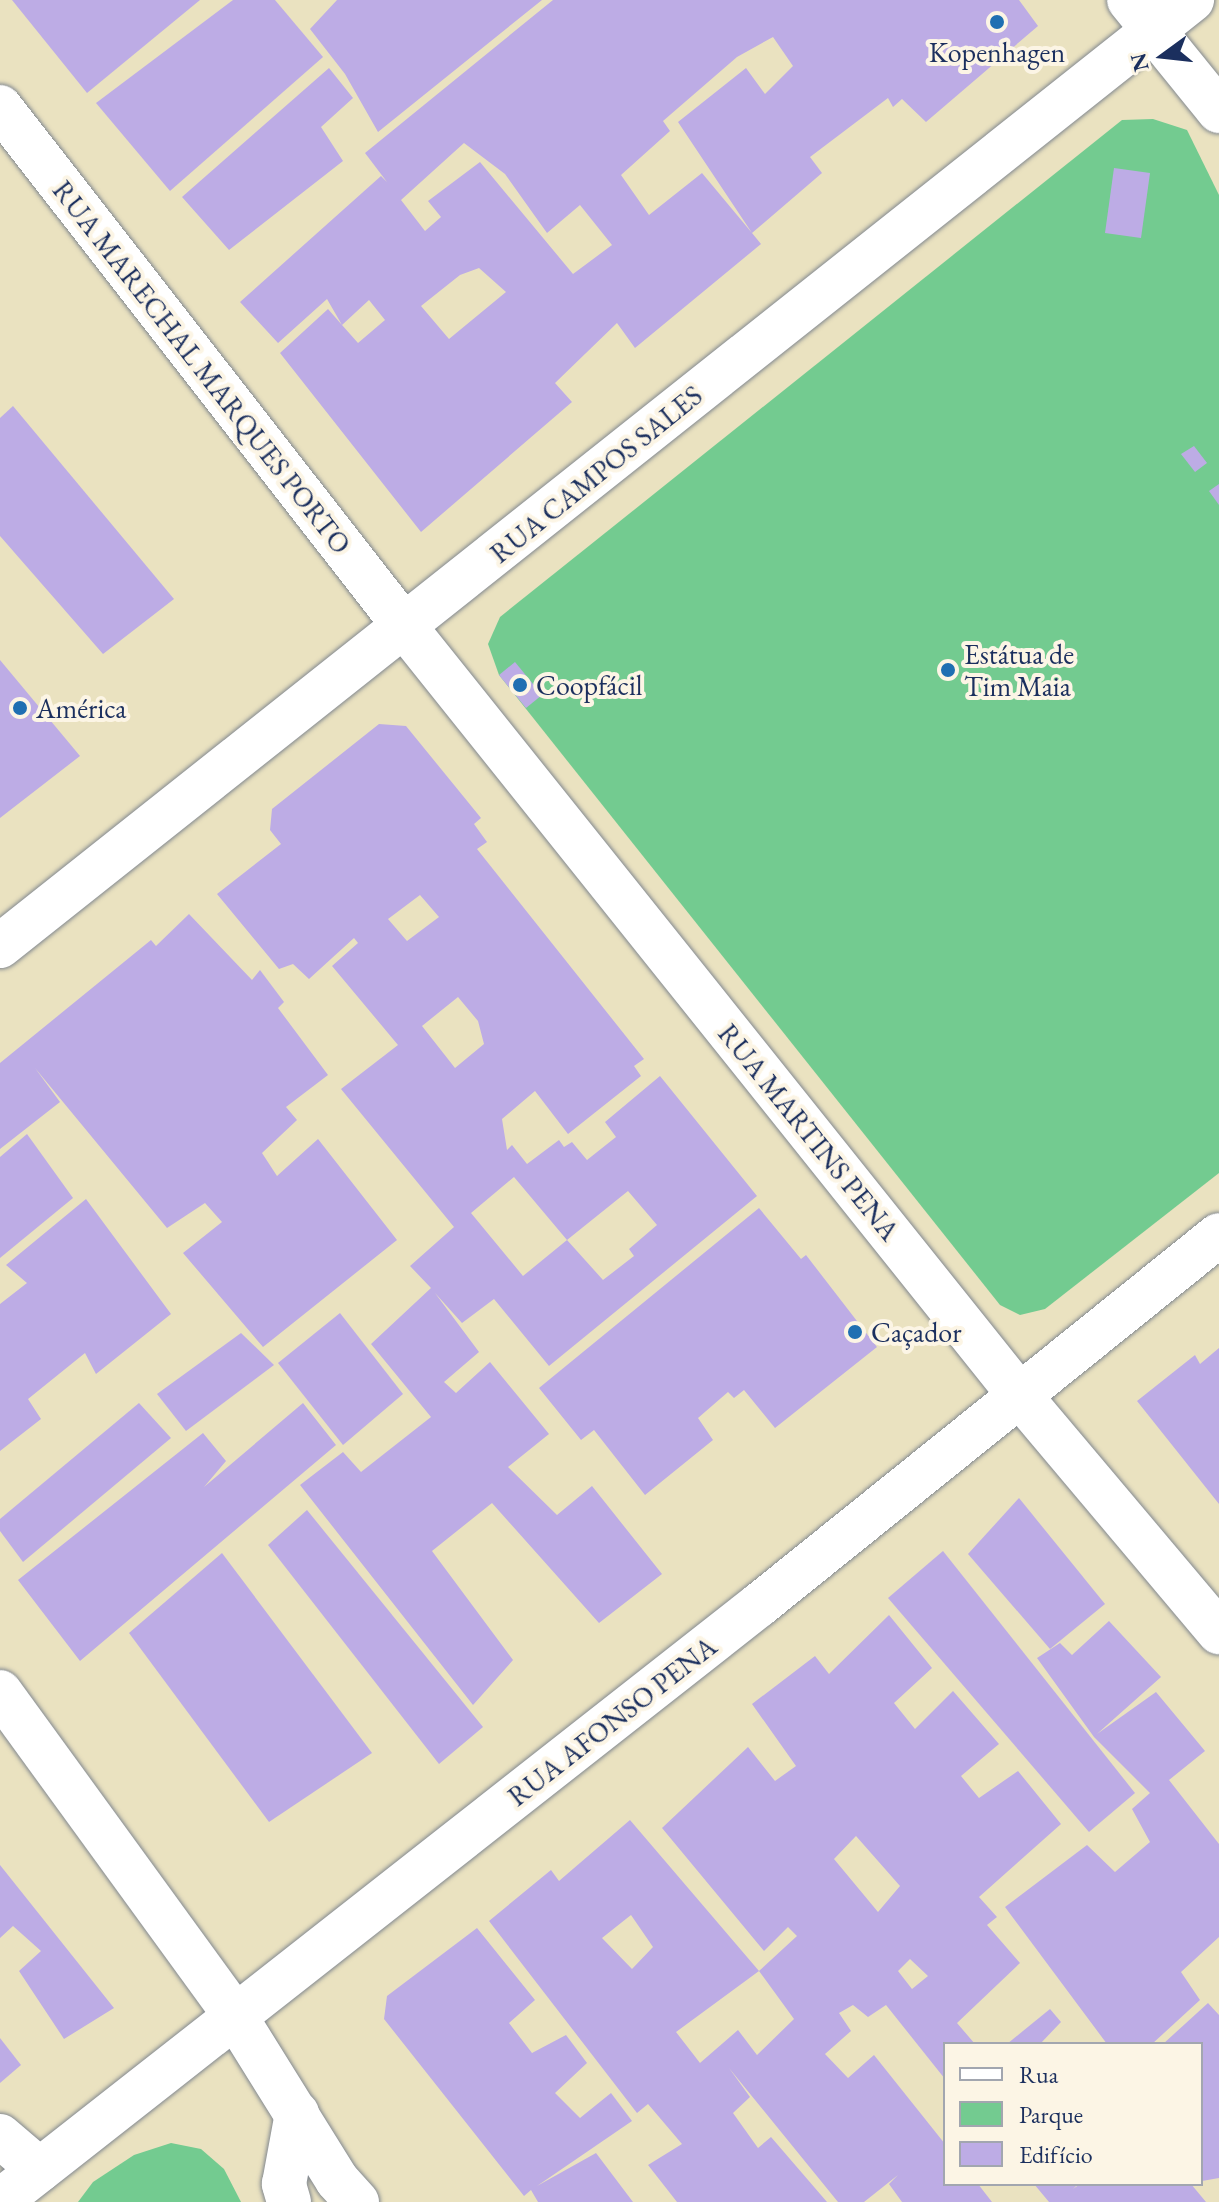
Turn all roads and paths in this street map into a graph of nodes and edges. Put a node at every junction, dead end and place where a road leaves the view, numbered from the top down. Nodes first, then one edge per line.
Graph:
1 (1192, 0) edge
2 (1141, 14) edge
3 (0, 107) edge
4 (1219, 111) edge
5 (405, 627) junction
6 (0, 946) edge
7 (1219, 1235) edge
8 (1020, 1396) junction
9 (1219, 1632) edge
10 (0, 1692) edge
11 (235, 2016) junction
12 (297, 2113) junction
13 (0, 2136) edge
14 (40, 2170) junction
15 (0, 2201) edge
16 (289, 2202) edge
17 (357, 2202) edge

1 - 2 street, RUA CAMPOS SALES
2 - 4 street
2 - 5 street, RUA CAMPOS SALES
3 - 5 street, RUA MARECHAL MARQUES PORTO
5 - 6 street, RUA CAMPOS SALES
5 - 8 street, RUA MARTINS PENA
7 - 8 street, RUA AFONSO PENA
8 - 9 street, RUA MARTINS PENA
8 - 11 street, RUA AFONSO PENA
10 - 11 street
11 - 12 street
11 - 14 street, RUA AFONSO PENA
12 - 16 street
12 - 17 street
13 - 14 street
14 - 15 street, RUA AFONSO PENA

